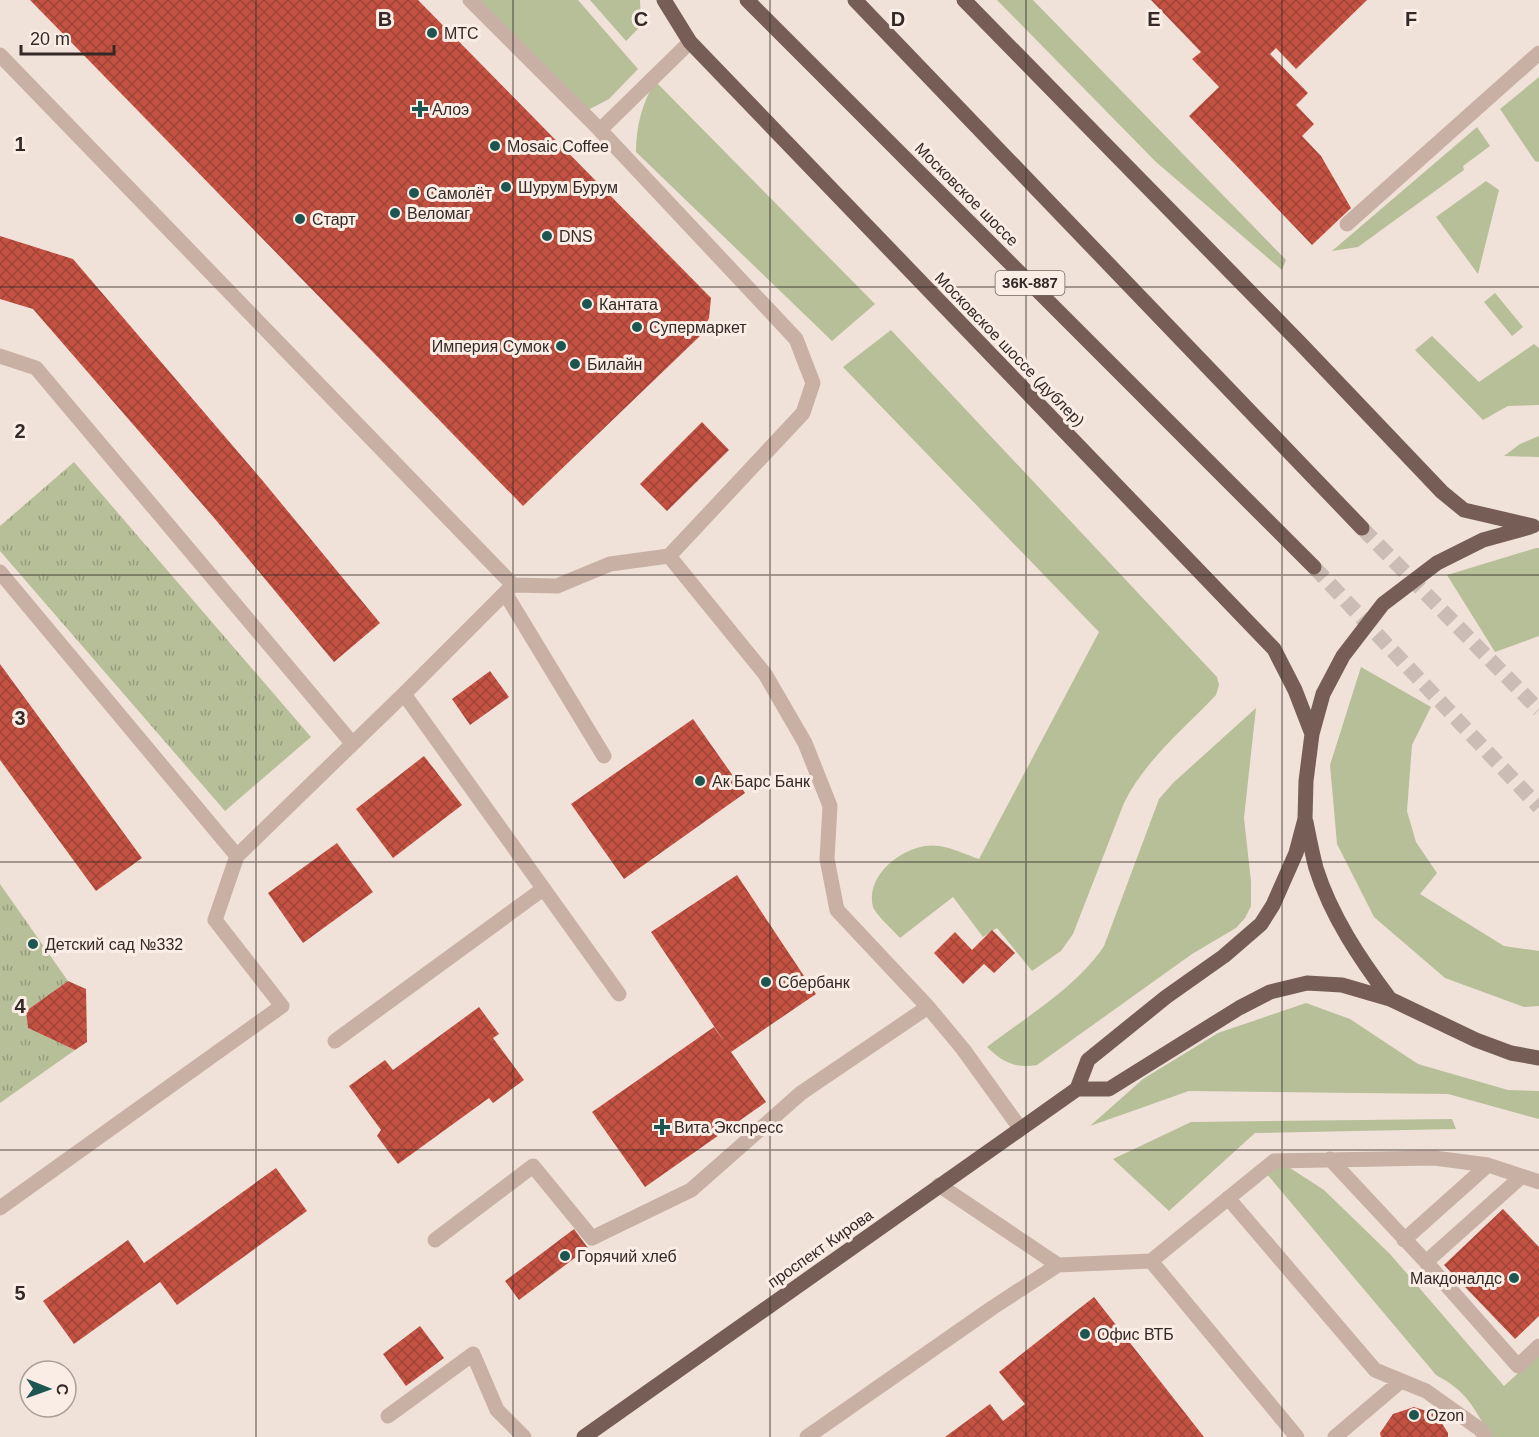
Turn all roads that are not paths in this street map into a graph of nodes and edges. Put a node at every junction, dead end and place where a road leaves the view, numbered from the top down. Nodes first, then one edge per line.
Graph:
1 (470, 0) edge
2 (664, 0) edge
3 (747, 0) edge
4 (855, 0) edge
5 (964, 0) edge
6 (690, 42) junction
7 (1539, 53) edge
8 (0, 55) edge
9 (600, 130) junction
10 (1347, 224) dead end
11 (0, 356) edge
12 (1536, 526) edge
13 (1362, 528) tunnel mouth
14 (669, 556) junction
15 (1314, 567) tunnel mouth
16 (0, 572) edge
17 (509, 589) junction
18 (404, 694) junction
19 (1312, 734) junction
20 (352, 743) junction
21 (604, 756) dead end
22 (1305, 819) junction
23 (237, 856) junction
24 (543, 889) junction
25 (619, 994) dead end
26 (1390, 999) junction
27 (928, 1007) junction
28 (335, 1041) dead end
29 (1539, 1058) edge
30 (1077, 1089) junction
31 (1020, 1128) junction
32 (1330, 1159) junction
33 (1488, 1165) junction
34 (1521, 1177) junction
35 (1539, 1182) edge
36 (939, 1185) junction
37 (1228, 1198) junction
38 (0, 1208) edge
39 (435, 1240) dead end
40 (1404, 1240) junction
41 (1151, 1261) junction
42 (1426, 1262) junction
43 (1058, 1266) junction
44 (1539, 1346) edge
45 (1401, 1381) junction
46 (388, 1416) dead end
47 (524, 1437) edge
48 (584, 1437) edge
49 (807, 1437) edge
50 (1297, 1437) edge
51 (1335, 1437) edge
52 (1485, 1437) edge

1 - 9 lane
2 - 6 main road, Московское шоссе (дублер)
3 - 15 main road, Московское шоссе / 36К-887
4 - 13 main road
5 - 12 main road
6 - 9 lane
6 - 19 main road, Московское шоссе (дублер)
7 - 10 lane
8 - 17 lane
9 - 14 lane
11 - 20 lane
12 - 19 main road
14 - 17 lane
14 - 27 lane
16 - 23 lane
17 - 18 lane
17 - 21 lane
18 - 20 lane
18 - 24 lane
19 - 22 main road
20 - 23 lane
22 - 26 main road
22 - 30 main road
23 - 38 lane
24 - 25 lane
24 - 28 lane
26 - 29 main road
26 - 30 main road
27 - 31 lane
27 - 39 lane
30 - 31 main road, проспект Кирова
31 - 36 main road, проспект Кирова
32 - 33 lane
32 - 37 lane
32 - 40 lane
33 - 34 lane
33 - 40 lane
34 - 35 lane
34 - 42 lane
36 - 43 lane
36 - 48 main road, проспект Кирова
37 - 41 lane
37 - 45 lane
40 - 42 lane
41 - 43 lane
41 - 50 lane
42 - 44 lane
43 - 49 lane
45 - 51 lane
45 - 52 lane
46 - 47 lane

